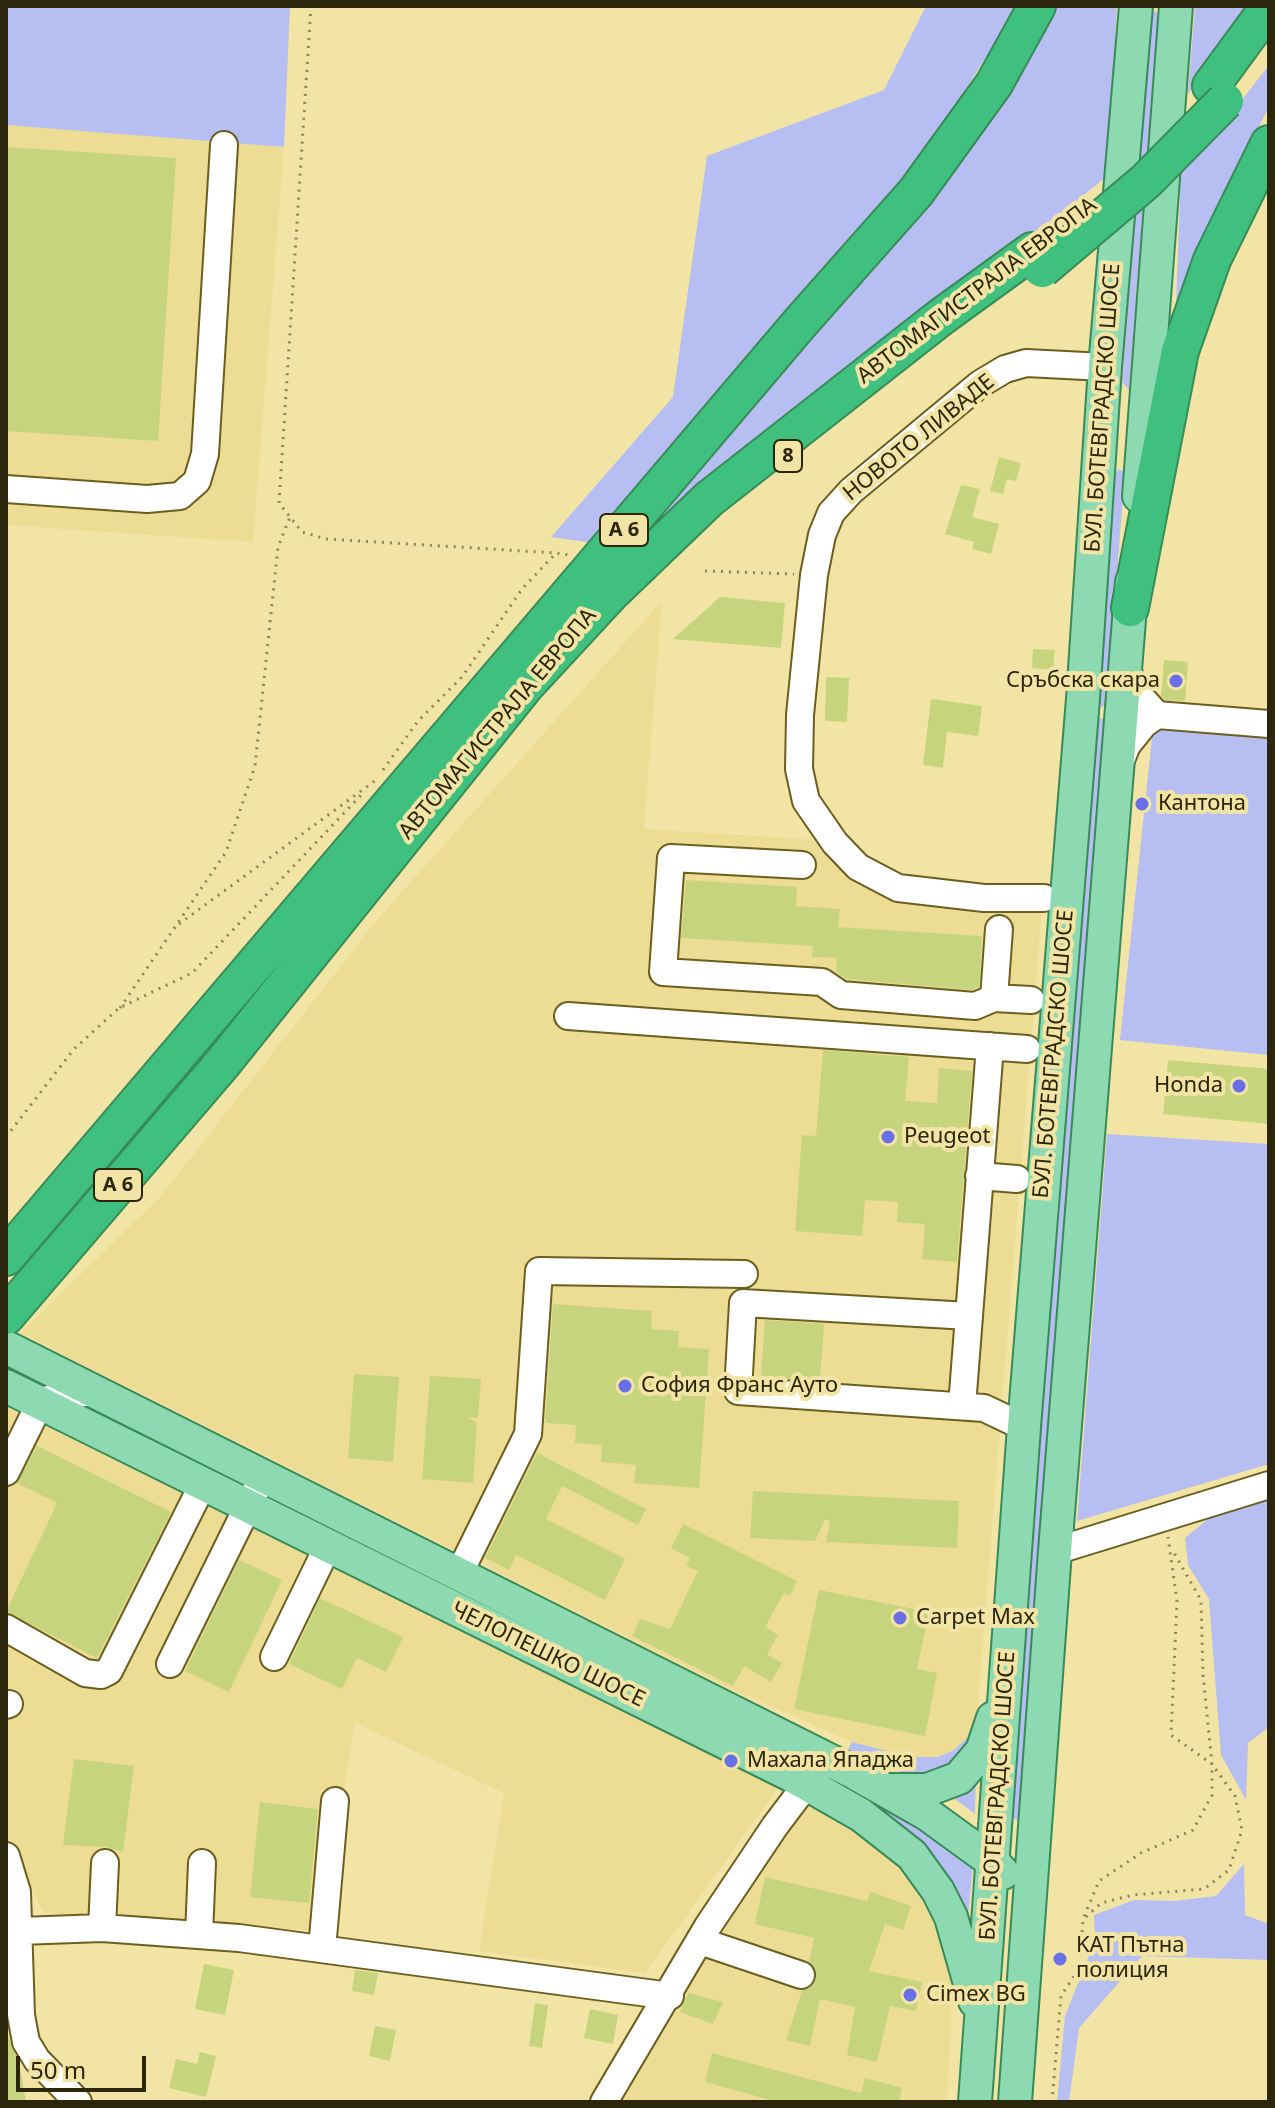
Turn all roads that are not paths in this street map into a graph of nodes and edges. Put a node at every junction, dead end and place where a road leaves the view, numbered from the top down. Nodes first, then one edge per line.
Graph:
1 (1037, 6) edge
2 (1136, 6) edge
3 (1176, 6) edge
4 (1269, 7) edge
5 (1269, 41) edge
6 (1218, 93) junction
7 (1269, 144) edge
8 (224, 145) dead end
9 (1105, 367) junction
10 (6, 489) edge
11 (1130, 608) junction
12 (1125, 664) junction
13 (1157, 715) junction
14 (1269, 724) edge
15 (1117, 771) junction
16 (802, 865) dead end
17 (1044, 898) dead end
18 (999, 929) dead end
19 (994, 998) junction
20 (1031, 1000) dead end
21 (568, 1016) dead end
22 (990, 1046) junction
23 (1027, 1049) dead end
24 (222, 1064) joint
25 (979, 1176) junction
26 (1017, 1179) dead end
27 (6, 1257) edge
28 (744, 1274) dead end
29 (10, 1311) edge
30 (969, 1316) junction
31 (6, 1347) edge
32 (6, 1386) edge
33 (95, 1392) junction
34 (40, 1403) junction
35 (962, 1406) junction
36 (1024, 1427) junction
37 (6, 1472) edge
38 (263, 1476) junction
39 (203, 1484) junction
40 (1269, 1485) edge
41 (248, 1506) junction
42 (328, 1546) junction
43 (1055, 1551) junction
44 (459, 1574) junction
45 (6, 1628) edge
46 (274, 1657) dead end
47 (170, 1664) dead end
48 (1006, 1668) junction
49 (827, 1758) junction
50 (807, 1784) junction
51 (888, 1790) junction
52 (335, 1801) dead end
53 (993, 1862) junction
54 (105, 1863) dead end
55 (202, 1863) dead end
56 (8, 1865) edge
57 (102, 1928) junction
58 (20, 1931) junction
59 (199, 1935) junction
60 (700, 1941) junction
61 (1027, 1942) junction
62 (322, 1949) junction
63 (801, 1975) dead end
64 (670, 1996) junction
65 (981, 2027) junction
66 (78, 2102) edge
67 (604, 2102) edge
68 (975, 2102) edge
69 (1015, 2102) edge

1 - 27 highway, АВТОМАГИСТРАЛА ЕВРОПА / A 6
2 - 9 main road, БУЛ. БОТЕВГРАДСКО ШОСЕ
3 - 11 main road, БУЛ. БОТЕВГРАДСКО ШОСЕ
4 - 6 highway
5 - 6 highway, 8
6 - 24 highway, 8, bridge
7 - 11 highway
8 - 10 street
9 - 17 street, НОВОТО ЛИВАДЕ
9 - 36 main road, БУЛ. БОТЕВГРАДСКО ШОСЕ
11 - 12 main road, БУЛ. БОТЕВГРАДСКО ШОСЕ
12 - 13 street
12 - 15 main road, БУЛ. БОТЕВГРАДСКО ШОСЕ
13 - 14 street
13 - 15 street
15 - 43 main road, БУЛ. БОТЕВГРАДСКО ШОСЕ
16 - 19 street
18 - 19 street
19 - 20 street
21 - 22 street
22 - 23 street
22 - 25 street
24 - 29 highway, A 6
25 - 26 street
25 - 30 street
28 - 44 street
30 - 35 street
30 - 35 street
31 - 33 main road, ЧЕЛОПЕШКО ШОСЕ
32 - 34 main road, ЧЕЛОПЕШКО ШОСЕ
33 - 34 street
33 - 38 main road, ЧЕЛОПЕШКО ШОСЕ
34 - 37 street
34 - 39 main road, ЧЕЛОПЕШКО ШОСЕ
35 - 36 street
36 - 48 main road, БУЛ. БОТЕВГРАДСКО ШОСЕ
38 - 41 street
38 - 44 main road, ЧЕЛОПЕШКО ШОСЕ
39 - 41 main road, ЧЕЛОПЕШКО ШОСЕ
39 - 45 street
40 - 43 street
41 - 42 main road, ЧЕЛОПЕШКО ШОСЕ
41 - 47 street
42 - 46 street
42 - 50 main road, ЧЕЛОПЕШКО ШОСЕ
43 - 61 main road, БУЛ. БОТЕВГРАДСКО ШОСЕ
44 - 49 main road, ЧЕЛОПЕШКО ШОСЕ
48 - 51 main road
48 - 53 main road, БУЛ. БОТЕВГРАДСКО ШОСЕ
49 - 50 street
49 - 51 main road, ЧЕЛОПЕШКО ШОСЕ
50 - 60 street
50 - 65 main road, ЧЕЛОПЕШКО ШОСЕ
51 - 53 main road, ЧЕЛОПЕШКО ШОСЕ
52 - 62 street
53 - 61 main road, ЧЕЛОПЕШКО ШОСЕ
53 - 65 main road, БУЛ. БОТЕВГРАДСКО ШОСЕ
54 - 57 street
55 - 59 street
56 - 58 street
57 - 58 street
57 - 59 street
58 - 66 street
59 - 62 street
60 - 63 street
60 - 64 street
61 - 69 main road, БУЛ. БОТЕВГРАДСКО ШОСЕ
62 - 64 street
64 - 67 street
65 - 68 main road, БУЛ. БОТЕВГРАДСКО ШОСЕ

